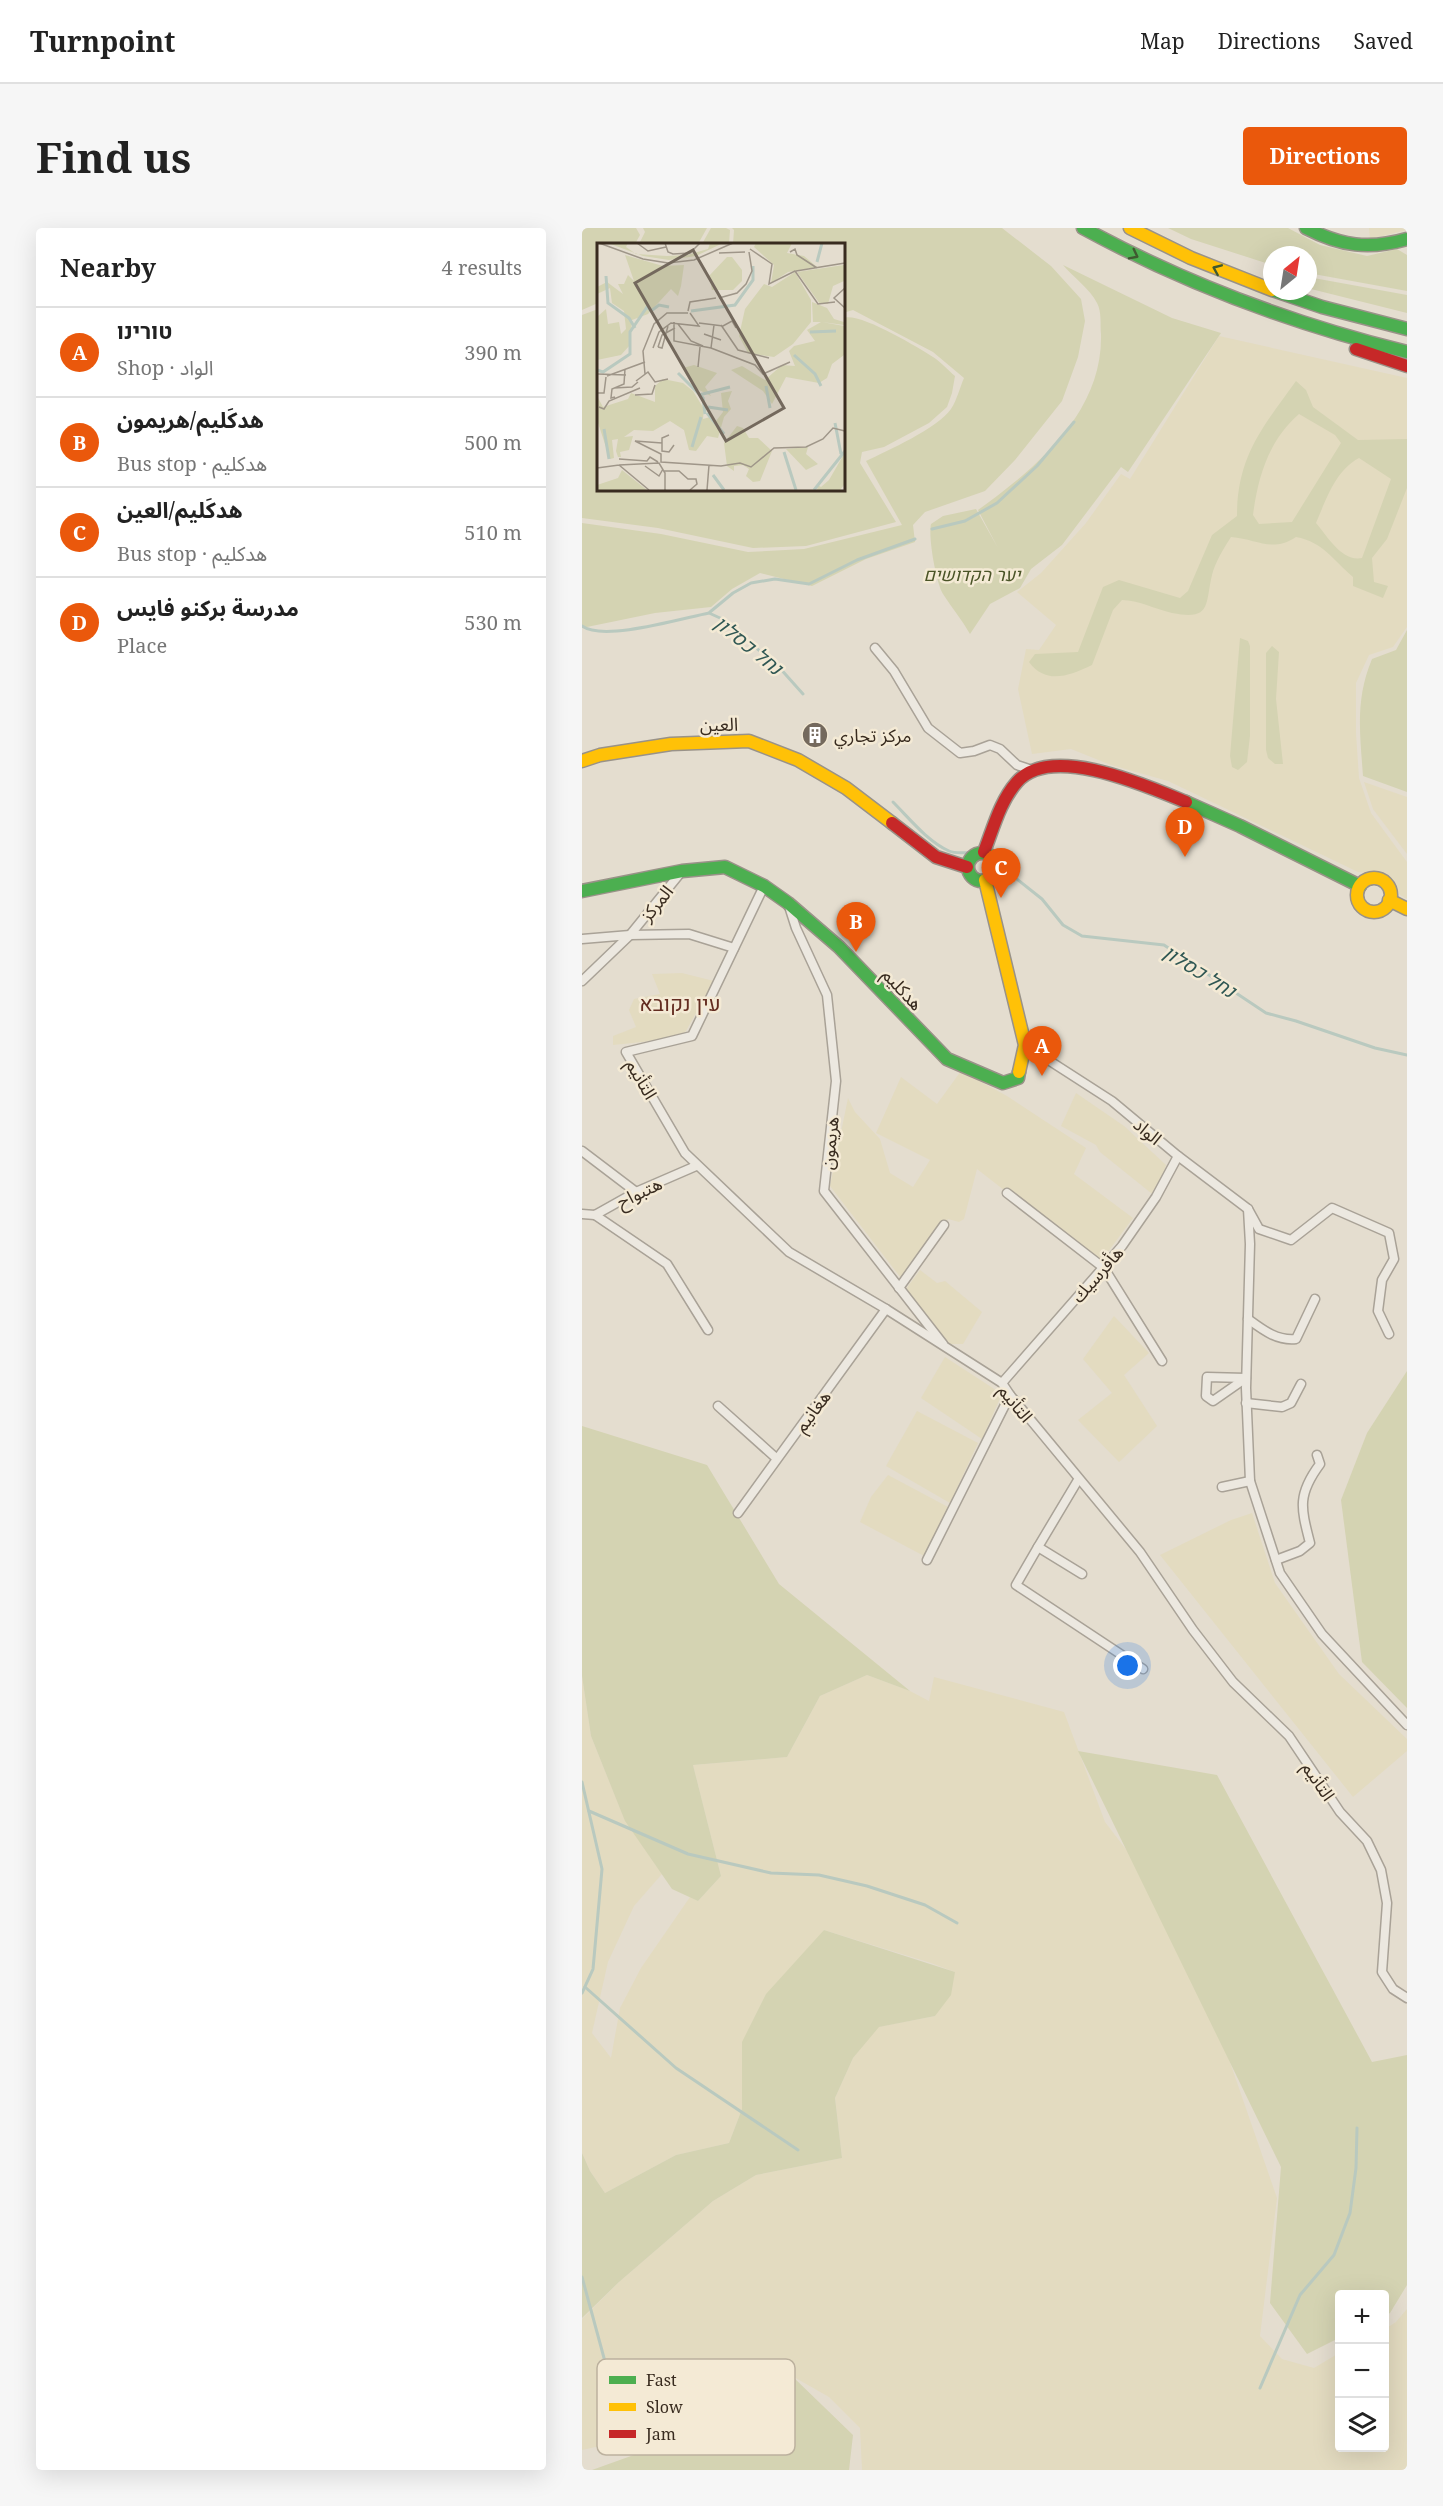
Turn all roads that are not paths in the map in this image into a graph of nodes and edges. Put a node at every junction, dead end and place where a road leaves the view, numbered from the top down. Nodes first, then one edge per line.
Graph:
1 (1083, 228) edge
2 (1130, 228) edge
3 (1306, 228) edge
4 (1407, 239) edge
5 (1263, 286) edge
6 (1225, 297) junction
7 (1303, 300) edge
8 (1308, 300) edge
9 (1407, 321) edge
10 (1407, 329) edge
11 (1407, 352) edge
12 (1407, 366) edge
13 (875, 648) dead end
14 (582, 761) edge
15 (1032, 770) junction
16 (984, 852) junction
17 (968, 867) junction
18 (682, 871) junction
19 (985, 880) junction
20 (764, 886) junction
21 (1360, 886) junction
22 (582, 891) edge
23 (1389, 900) junction
24 (788, 903) junction
25 (1407, 909) edge
26 (630, 934) junction
27 (582, 939) edge
28 (734, 948) junction
29 (582, 981) edge
30 (1025, 1045) junction
31 (582, 1151) edge
32 (1178, 1156) junction
33 (696, 1166) junction
34 (636, 1192) junction
35 (1007, 1193) dead end
36 (1248, 1209) junction
37 (582, 1214) edge
38 (595, 1215) junction
39 (944, 1225) dead end
40 (1104, 1268) junction
41 (899, 1287) junction
42 (1315, 1299) dead end
43 (886, 1310) junction
44 (1248, 1319) junction
45 (708, 1330) dead end
46 (1389, 1334) dead end
47 (947, 1349) junction
48 (1162, 1361) dead end
49 (1246, 1378) junction
50 (1002, 1383) junction
51 (1301, 1384) dead end
52 (1010, 1395) junction
53 (1246, 1403) junction
54 (718, 1406) dead end
55 (1317, 1455) dead end
56 (777, 1458) junction
57 (1078, 1480) junction
58 (1250, 1481) junction
59 (1222, 1487) dead end
60 (738, 1513) dead end
61 (1038, 1547) junction
62 (927, 1560) dead end
63 (1276, 1560) junction
64 (1082, 1574) dead end
65 (1143, 1669) dead end
66 (1407, 1725) edge
67 (1407, 1998) edge

1 -> 6 main road
5 -> 2 main road
3 - 4 main road
6 - 11 main road
6 - 12 main road
7 - 10 main road
8 - 9 main road
13 - 15 street
14 - 17 main road, العين
15 - 16 main road
15 - 21 main road
16 - 17 main road
16 - 19 main road
17 - 19 main road
18 - 20 main road, هدكليم
18 - 22 main road, هدكليم
18 - 26 street, المركز
19 - 30 main road, هدكليم
20 - 24 main road, هدكليم
20 - 28 street, التأنيم
21 - 23 main road
21 - 23 main road
23 - 25 main road
24 - 30 main road, هدكليم
24 - 41 street, هريمون
26 - 27 street
26 - 28 street
26 - 29 street, المركز
28 - 33 street, التأنيم
30 - 32 street, الواد
31 - 34 street
32 - 36 street, الواد
32 - 40 street, هأفرسيك
33 - 34 street, هتبواح
33 - 43 street, التأنيم
34 - 38 street, هتبواح
35 - 40 street
36 - 44 street
36 - 46 street, الواد
37 - 38 street, هتبواح
38 - 45 street
39 - 41 street
40 - 48 street
40 - 50 street, هأفرسيك
41 - 47 street, هريمون
42 - 44 street
43 - 47 street, التأنيم
43 - 56 street, هغانيم
44 - 49 street
47 - 50 street, التأنيم
49 - 49 street
49 - 53 street
50 - 52 street, التأنيم
51 - 53 street
52 - 57 street, التأنيم
52 - 62 street
53 - 58 street
54 - 56 street
55 - 63 street
56 - 60 street, هغانيم
57 - 61 street
57 - 67 street, التأنيم
58 - 59 street
58 - 63 street
61 - 64 street
61 - 65 street
63 - 66 street

